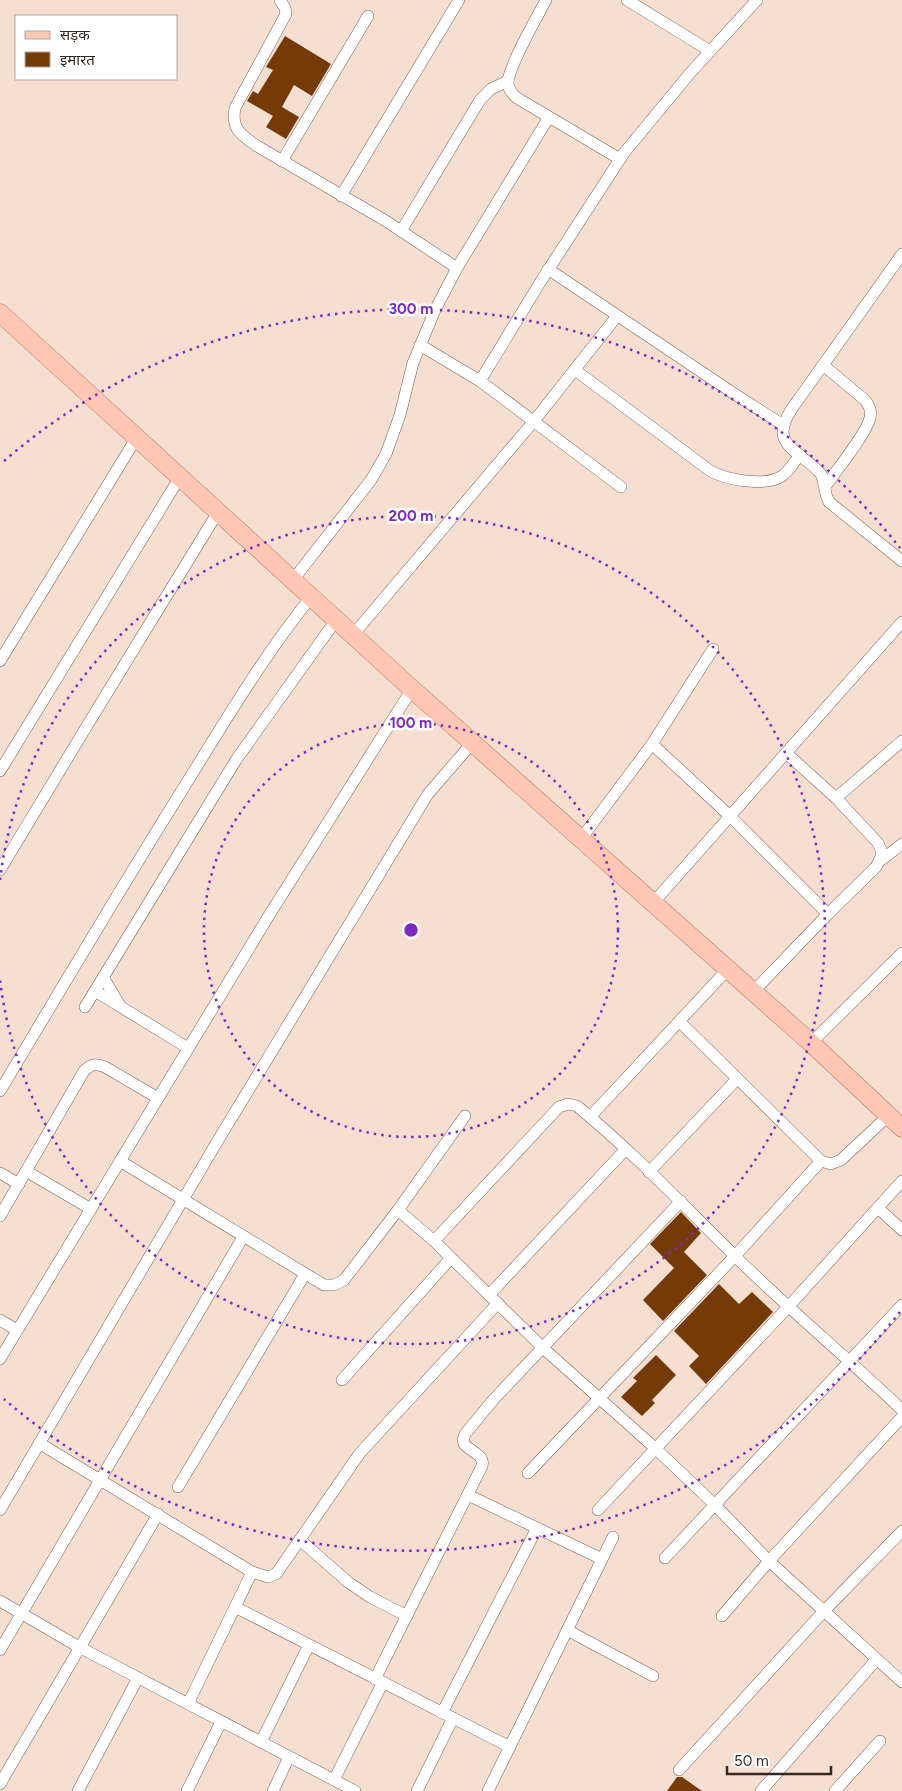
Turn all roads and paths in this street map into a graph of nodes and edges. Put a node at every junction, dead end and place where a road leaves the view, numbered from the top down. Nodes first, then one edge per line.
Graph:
1 (280, 0) edge
2 (459, 0) edge
3 (546, 0) edge
4 (628, 0) edge
5 (757, 0) edge
6 (368, 16) dead end
7 (710, 51) junction
8 (508, 81) junction
9 (549, 117) junction
10 (620, 159) junction
11 (282, 161) junction
12 (341, 196) junction
13 (400, 231) junction
14 (902, 254) edge
15 (457, 268) junction
16 (548, 269) junction
17 (0, 313) edge
18 (618, 316) junction
19 (420, 345) junction
20 (823, 365) junction
21 (575, 370) junction
22 (480, 381) junction
23 (534, 421) junction
24 (783, 424) junction
25 (137, 437) junction
26 (800, 455) junction
27 (180, 477) junction
28 (825, 486) junction
29 (621, 488) dead end
30 (218, 512) junction
31 (902, 561) edge
32 (293, 580) junction
33 (311, 597) junction
34 (336, 620) junction
35 (902, 622) edge
36 (353, 635) junction
37 (713, 649) dead end
38 (0, 661) edge
39 (412, 689) junction
40 (902, 741) edge
41 (473, 742) junction
42 (652, 744) junction
43 (786, 753) junction
44 (0, 771) edge
45 (836, 798) junction
46 (730, 816) junction
47 (581, 839) junction
48 (902, 844) edge
49 (880, 861) junction
50 (0, 870) edge
51 (653, 903) junction
52 (828, 914) junction
53 (902, 954) edge
54 (728, 969) junction
55 (103, 977) junction
56 (95, 991) junction
57 (753, 992) junction
58 (120, 1006) junction
59 (85, 1007) dead end
60 (680, 1022) junction
61 (811, 1043) junction
62 (188, 1048) junction
63 (737, 1079) junction
64 (0, 1091) edge
65 (158, 1098) junction
66 (889, 1115) junction
67 (466, 1116) dead end
68 (590, 1118) junction
69 (902, 1128) edge
70 (624, 1150) junction
71 (120, 1161) junction
72 (821, 1161) junction
73 (26, 1171) junction
74 (0, 1172) edge
75 (649, 1172) junction
76 (902, 1181) edge
77 (19, 1184) junction
78 (184, 1200) junction
79 (681, 1201) junction
80 (91, 1208) junction
81 (878, 1208) junction
82 (398, 1210) junction
83 (0, 1216) edge
84 (902, 1230) edge
85 (243, 1237) junction
86 (434, 1241) junction
87 (735, 1256) junction
88 (451, 1258) junction
89 (305, 1274) junction
90 (494, 1299) junction
91 (902, 1305) edge
92 (789, 1306) junction
93 (0, 1320) edge
94 (17, 1330) junction
95 (543, 1348) junction
96 (0, 1359) edge
97 (850, 1360) junction
98 (342, 1380) dead end
99 (599, 1399) junction
100 (902, 1410) edge
101 (902, 1417) edge
102 (39, 1443) junction
103 (655, 1448) junction
104 (528, 1473) dead end
105 (99, 1479) junction
106 (178, 1487) dead end
107 (468, 1495) junction
108 (714, 1504) junction
109 (0, 1510) edge
110 (598, 1510) dead end
111 (158, 1514) junction
112 (537, 1528) junction
113 (902, 1531) edge
114 (613, 1537) dead end
115 (300, 1540) junction
116 (664, 1558) dead end
117 (602, 1559) junction
118 (769, 1561) junction
119 (252, 1572) junction
120 (0, 1601) edge
121 (235, 1607) junction
122 (824, 1611) junction
123 (22, 1613) junction
124 (407, 1616) junction
125 (722, 1616) dead end
126 (567, 1630) junction
127 (310, 1645) junction
128 (79, 1648) junction
129 (0, 1650) edge
130 (876, 1660) junction
131 (654, 1676) dead end
132 (138, 1678) junction
133 (379, 1681) junction
134 (902, 1682) edge
135 (188, 1704) junction
136 (442, 1713) junction
137 (453, 1718) junction
138 (221, 1722) junction
139 (260, 1742) junction
140 (880, 1742) dead end
141 (510, 1747) junction
142 (289, 1757) junction
143 (678, 1770) dead end
144 (334, 1780) junction
145 (0, 1784) edge
146 (78, 1791) edge
147 (187, 1791) edge
148 (273, 1791) edge
149 (355, 1791) edge
150 (417, 1791) edge
151 (488, 1791) edge
152 (761, 1791) edge
153 (835, 1791) edge

1 - 11 street
2 - 12 street
3 - 8 street
4 - 7 street
5 - 7 street
6 - 11 street
7 - 10 street
8 - 9 street
8 - 13 street
9 - 10 street
9 - 15 street
10 - 16 street
11 - 12 street
12 - 13 street
13 - 15 street
14 - 20 street
15 - 19 street
16 - 18 street
16 - 22 street
17 - 25 main road
18 - 21 street
18 - 24 street
19 - 22 street
19 - 32 street
20 - 24 street
20 - 28 street
21 - 23 street
21 - 26 street
22 - 23 street
23 - 29 street
23 - 36 street
24 - 26 street
25 - 27 main road
25 - 38 street
26 - 28 street
27 - 30 main road
27 - 44 street
28 - 31 street
30 - 32 main road
30 - 50 street
32 - 33 main road
33 - 34 main road
33 - 64 street
34 - 36 main road
34 - 55 street
35 - 43 street
36 - 39 main road
37 - 42 street
39 - 41 main road
39 - 62 street
40 - 45 street
41 - 47 main road
41 - 78 street
42 - 46 street
42 - 47 street
43 - 45 street
43 - 46 street
45 - 49 street
46 - 51 street
46 - 52 street
47 - 51 main road
48 - 49 street
49 - 52 street
51 - 54 main road
52 - 57 street
53 - 61 street
54 - 57 main road
54 - 60 street
55 - 56 street
55 - 58 street
56 - 58 street
56 - 59 street
57 - 61 main road
58 - 62 street
60 - 63 street
60 - 68 street
61 - 66 main road
62 - 65 street
63 - 72 street
63 - 75 street
65 - 71 street
65 - 73 street
66 - 69 main road
66 - 72 street
67 - 82 street
68 - 70 street
68 - 86 street
70 - 75 street
70 - 90 street
71 - 78 street
71 - 80 street
72 - 87 street
73 - 77 street
73 - 80 street
74 - 77 street
75 - 79 street
76 - 81 street
77 - 83 street
78 - 85 street
78 - 102 street
79 - 87 street
79 - 95 street
80 - 94 street
81 - 84 street
81 - 92 street
82 - 86 street
82 - 89 street
85 - 89 street
85 - 105 street
86 - 88 street
87 - 92 street
87 - 99 street
88 - 90 street
88 - 98 street
89 - 106 street
90 - 95 street
90 - 115 street
91 - 97 street
92 - 97 street
92 - 103 street
93 - 94 street
94 - 96 street
95 - 99 street
95 - 107 street
97 - 100 street
97 - 108 street
99 - 103 street
99 - 104 street
101 - 118 street
102 - 105 street
102 - 109 street
103 - 108 street
103 - 110 street
105 - 111 street
105 - 123 street
107 - 112 street
107 - 124 street
108 - 116 street
108 - 118 street
111 - 119 street
111 - 128 street
112 - 117 street
112 - 136 street
113 - 122 street
114 - 117 street
115 - 119 street
115 - 124 street
117 - 126 street
118 - 122 street
118 - 125 street
119 - 121 street
120 - 123 street
121 - 127 street
121 - 135 street
122 - 130 street
122 - 143 street
123 - 128 street
123 - 129 street
124 - 133 street
126 - 131 street
126 - 141 street
127 - 133 street
127 - 139 street
128 - 132 street
128 - 145 street
130 - 134 street
130 - 152 street
132 - 135 street
132 - 146 street
133 - 136 street
133 - 144 street
135 - 138 street
136 - 137 street
137 - 141 street
137 - 150 street
138 - 139 street
138 - 147 street
139 - 142 street
140 - 153 street
141 - 151 street
142 - 144 street
142 - 148 street
144 - 149 street

